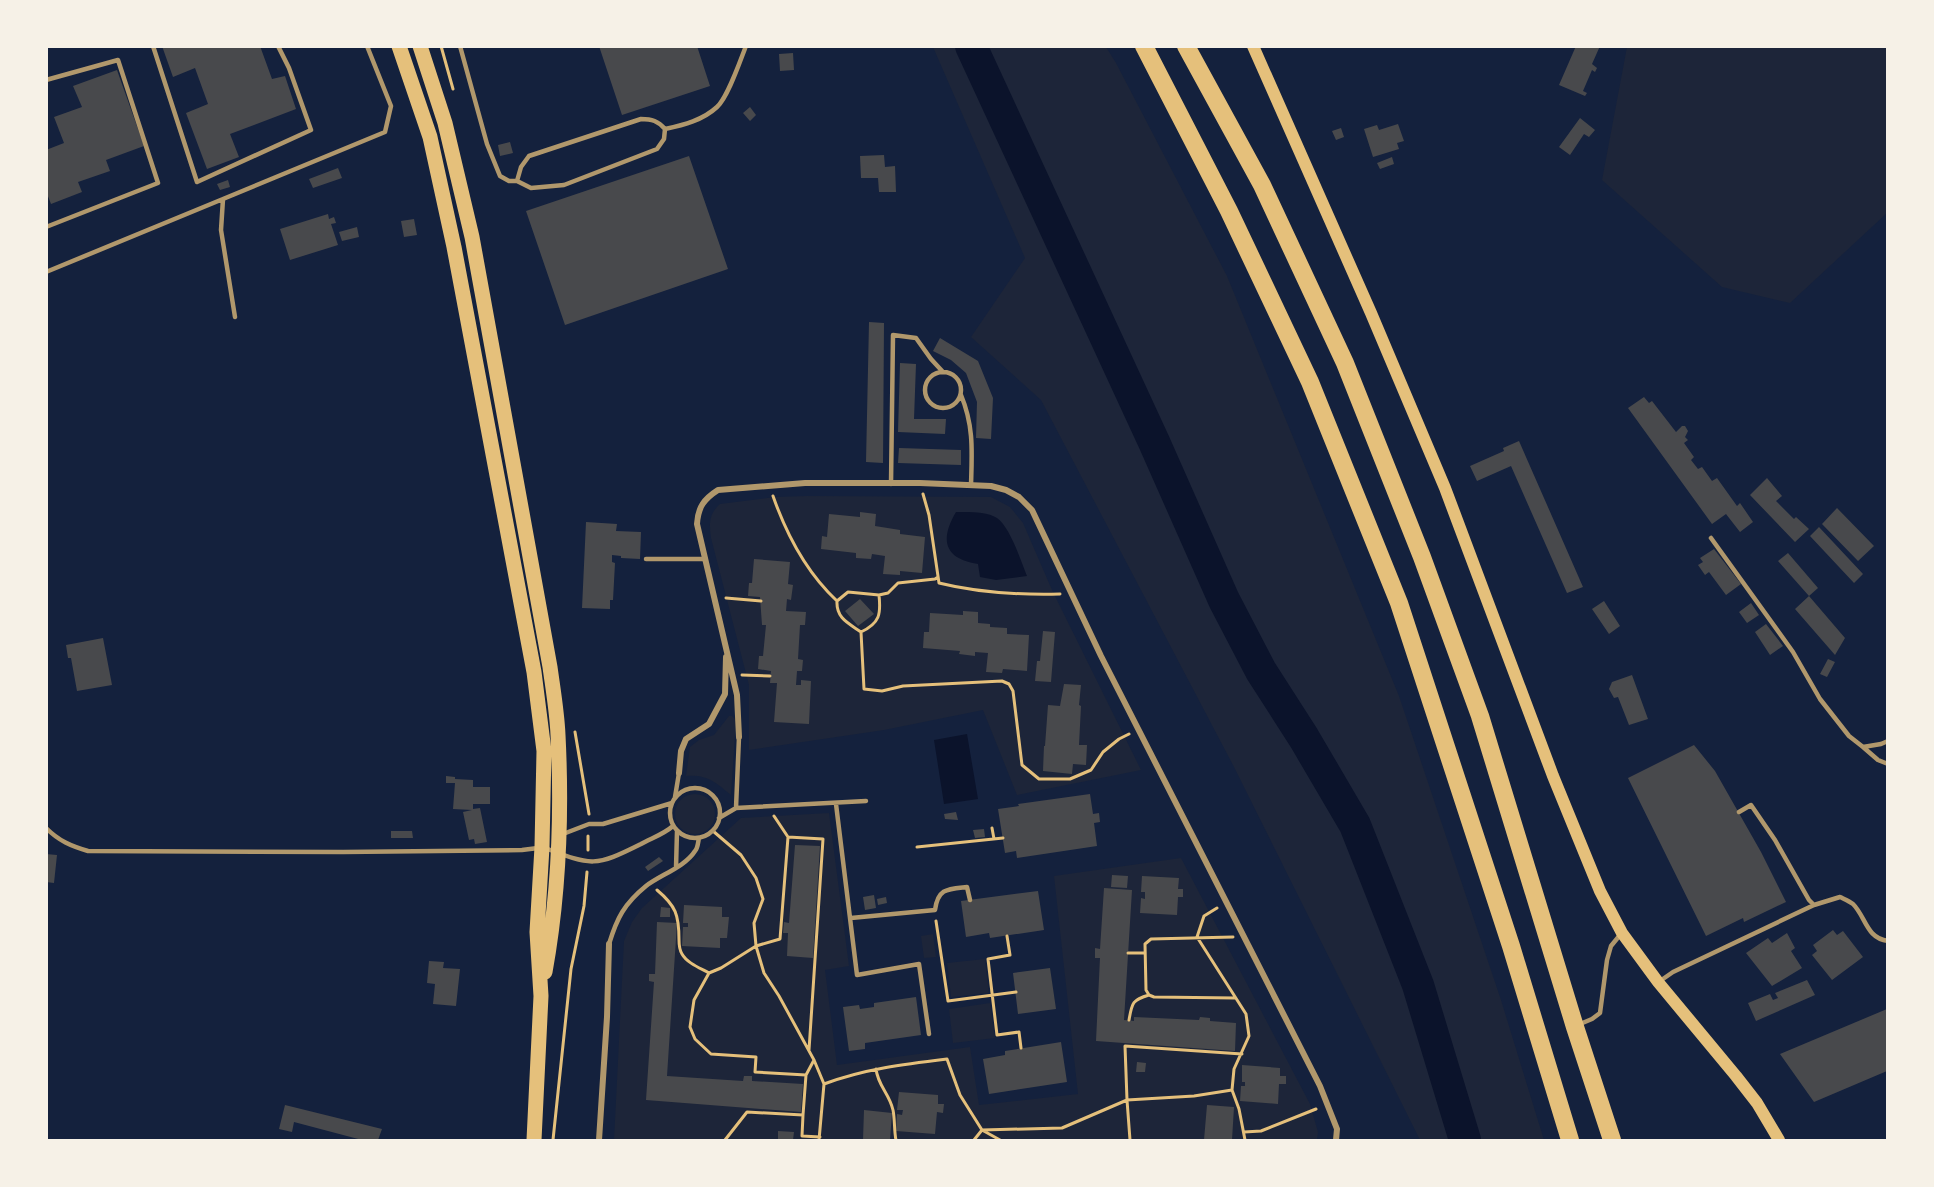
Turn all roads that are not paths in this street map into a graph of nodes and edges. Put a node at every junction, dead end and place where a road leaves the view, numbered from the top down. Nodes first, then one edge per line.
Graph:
1 (153, 46) edge
2 (278, 46) edge
3 (367, 46) edge
4 (399, 46) edge
5 (420, 46) edge
6 (460, 46) edge
7 (746, 46) edge
8 (1144, 46) edge
9 (1186, 46) edge
10 (1253, 46) edge
11 (46, 80) edge
12 (665, 129) junction
13 (517, 181) junction
14 (223, 199) junction
15 (46, 227) edge
16 (46, 272) edge
17 (235, 318) dead end
18 (943, 372) junction
19 (961, 395) junction
20 (891, 483) junction
21 (971, 485) junction
22 (1711, 538) dead end
23 (646, 560) dead end
24 (704, 560) junction
25 (727, 651) junction
26 (739, 737) joint
27 (1887, 741) edge
28 (1863, 747) junction
29 (1887, 764) edge
30 (679, 773) joint
31 (674, 800) junction
32 (866, 801) dead end
33 (836, 804) junction
34 (735, 808) junction
35 (1739, 812) dead end
36 (719, 818) junction
37 (673, 826) junction
38 (46, 828) edge
39 (677, 831) junction
40 (699, 838) junction
41 (558, 846) junction
42 (542, 847) junction
43 (676, 868) junction
44 (970, 900) dead end
45 (1814, 905) junction
46 (851, 918) junction
47 (1622, 933) junction
48 (1887, 941) edge
49 (609, 944) joint
50 (1658, 982) junction
51 (541, 996) junction
52 (1575, 1027) junction
53 (929, 1034) dead end
54 (534, 1140) edge
55 (600, 1140) edge
56 (1336, 1140) edge
57 (1570, 1140) edge
58 (1612, 1140) edge
59 (1779, 1140) edge

1 - 2 lane
3 - 14 lane
4 - 42 main road
5 - 41 main road
6 - 13 lane
7 - 12 lane
8 - 57 highway
9 - 52 highway
10 - 47 main road
11 - 15 lane
12 - 13 lane
12 - 13 lane
14 - 16 lane
14 - 17 lane
18 - 19 lane
18 - 19 lane
18 - 20 lane
19 - 21 lane
20 - 21 street
20 - 24 street
21 - 56 street
22 - 28 lane
23 - 24 lane
24 - 25 street
25 - 26 street
25 - 30 street
26 - 34 lane
27 - 28 lane
28 - 29 lane
30 - 31 lane
31 - 36 lane
31 - 37 lane
31 - 41 lane
32 - 33 lane
33 - 34 lane
33 - 46 lane
34 - 36 lane
35 - 45 lane
36 - 40 lane
37 - 39 lane
37 - 41 lane
38 - 42 lane
39 - 40 lane
39 - 43 lane
40 - 43 lane
41 - 42 lane
41 - 42 lane
41 - 51 main road
42 - 51 main road
43 - 49 lane
44 - 46 lane
45 - 48 lane
45 - 50 lane
46 - 53 lane
47 - 50 main road
47 - 52 lane
49 - 55 street
50 - 59 main road
51 - 54 main road
52 - 58 highway

